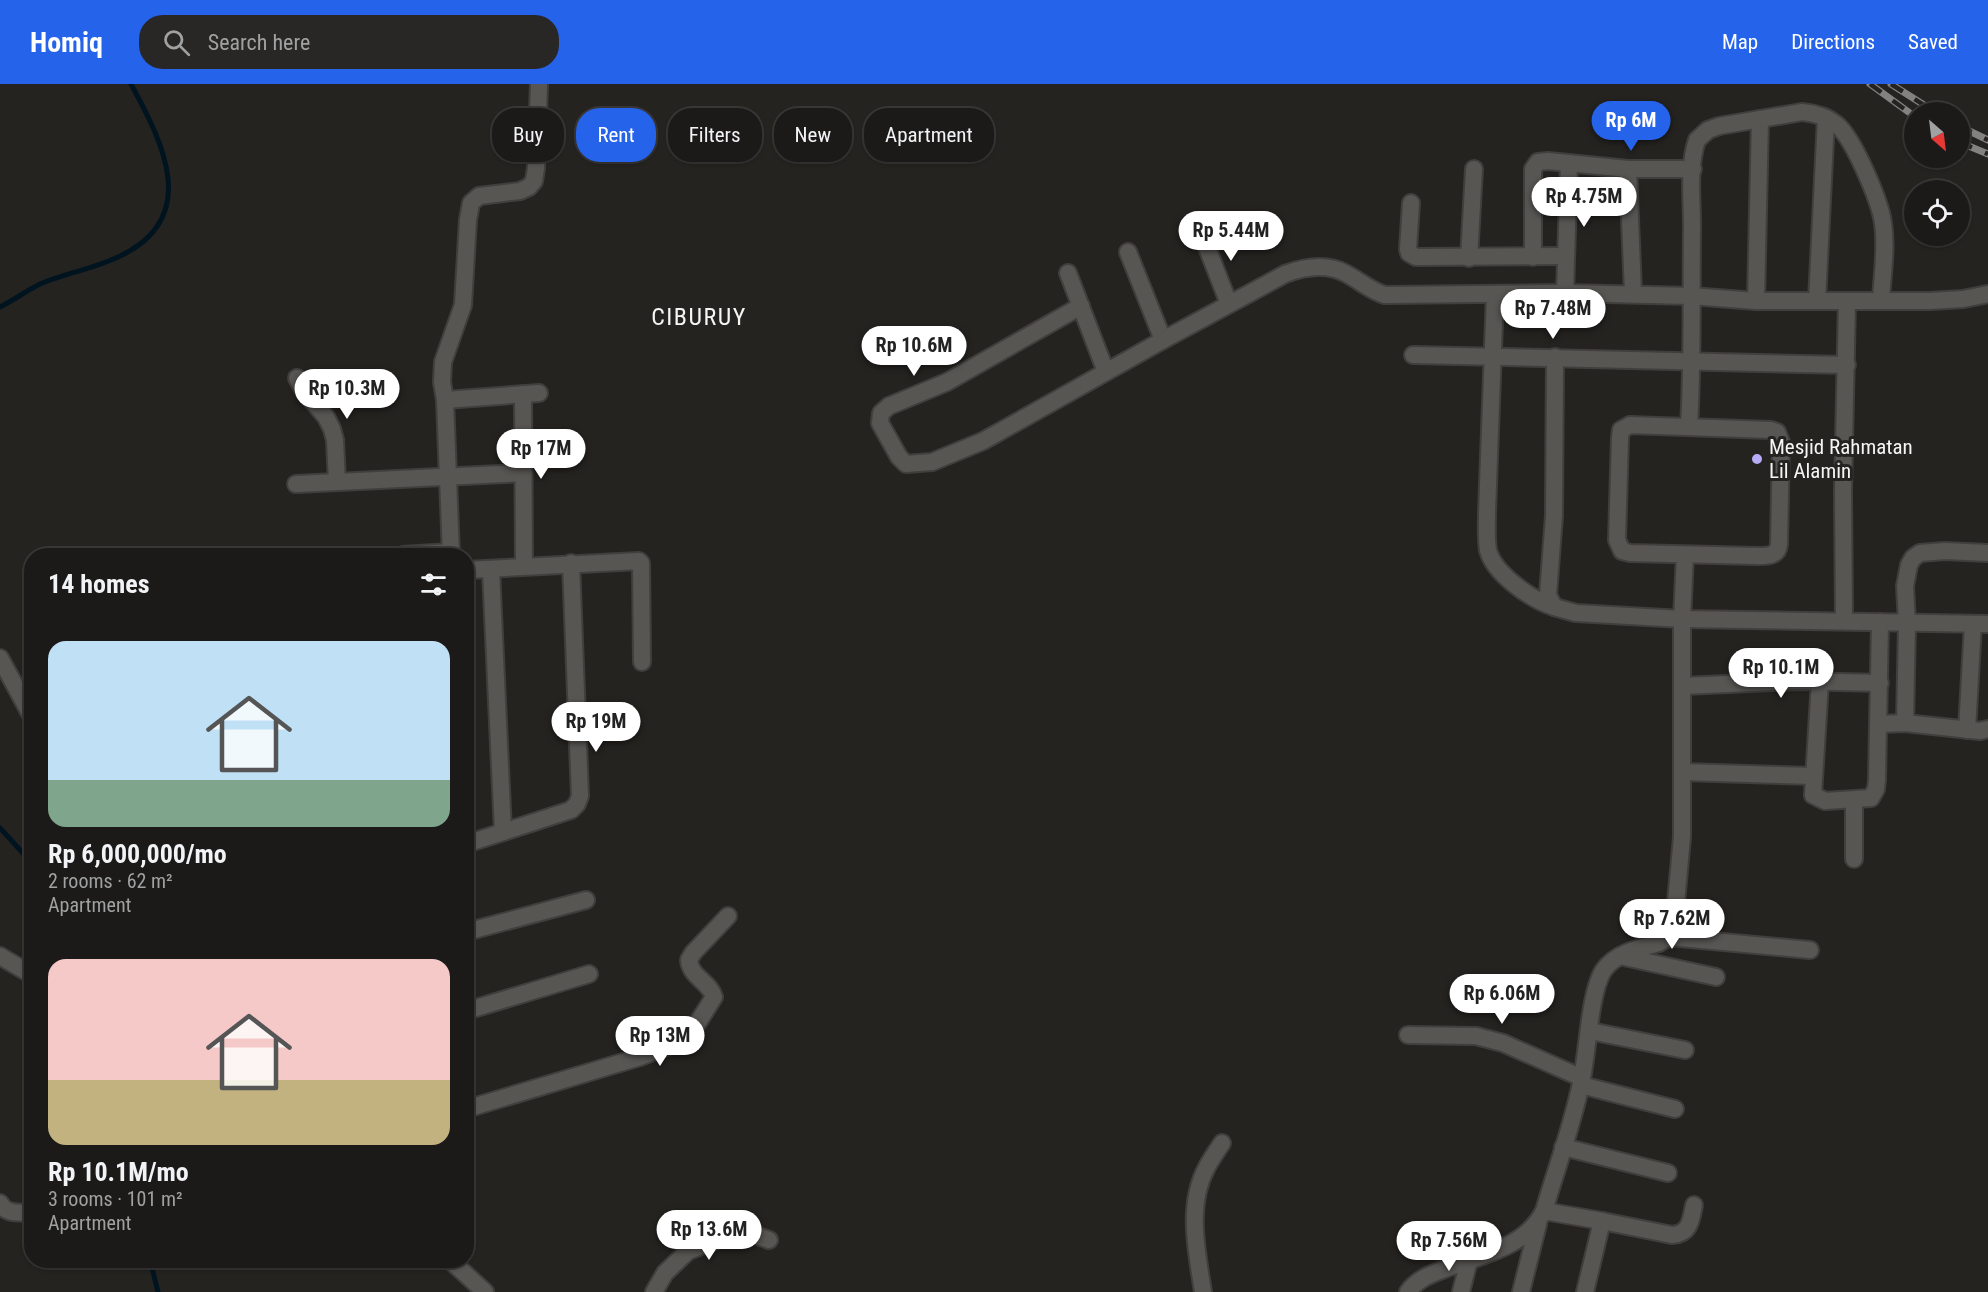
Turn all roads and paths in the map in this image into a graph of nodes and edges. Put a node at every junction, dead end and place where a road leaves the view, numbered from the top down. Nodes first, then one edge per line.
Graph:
1 (539, 84) edge
2 (1826, 118) junction
3 (1760, 119) junction
4 (1569, 163) junction
5 (1474, 169) dead end
6 (1628, 169) junction
7 (1693, 170) junction
8 (1411, 203) dead end
9 (1201, 232) dead end
10 (1128, 252) dead end
11 (1565, 256) junction
12 (1533, 257) junction
13 (1469, 258) junction
14 (1068, 273) dead end
15 (1565, 292) junction
16 (1633, 293) junction
17 (1495, 294) junction
18 (1988, 294) edge
19 (1691, 296) junction
20 (1756, 300) junction
21 (1817, 301) junction
22 (1847, 301) junction
23 (1881, 301) junction
24 (1229, 304) junction
25 (1081, 306) junction
26 (1163, 340) junction
27 (1413, 355) dead end
28 (1555, 357) junction
29 (1493, 358) junction
30 (1692, 363) junction
31 (1847, 365) junction
32 (1106, 372) junction
33 (297, 378) dead end
34 (445, 400) junction
35 (1689, 426) junction
36 (523, 473) junction
37 (448, 477) junction
38 (337, 482) junction
39 (296, 484) dead end
40 (451, 548) edge
41 (1988, 553) edge
42 (1685, 555) junction
43 (571, 563) junction
44 (524, 566) junction
45 (474, 570) edge
46 (491, 570) junction
47 (1554, 608) junction
48 (1682, 619) junction
49 (1844, 621) junction
50 (1880, 622) junction
51 (1907, 624) junction
52 (1981, 624) edge
53 (642, 662) dead end
54 (2, 665) edge
55 (1820, 681) junction
56 (1880, 683) junction
57 (1682, 686) junction
58 (24, 701) edge
59 (1879, 723) junction
60 (1905, 723) junction
61 (1988, 729) edge
62 (1967, 730) junction
63 (1683, 772) junction
64 (1814, 776) junction
65 (1854, 800) junction
66 (503, 832) junction
67 (474, 841) edge
68 (1854, 859) dead end
69 (586, 900) dead end
70 (728, 916) dead end
71 (474, 930) edge
72 (1669, 937) junction
73 (1810, 950) dead end
74 (0, 956) edge
75 (1620, 956) junction
76 (24, 970) edge
77 (589, 974) dead end
78 (1716, 978) dead end
79 (474, 1009) edge
80 (1590, 1031) junction
81 (1408, 1035) dead end
82 (1685, 1050) dead end
83 (1581, 1082) junction
84 (474, 1107) edge
85 (1675, 1109) dead end
86 (1222, 1143) dead end
87 (1563, 1147) junction
88 (1668, 1173) dead end
89 (0, 1203) edge
90 (1694, 1204) dead end
91 (24, 1213) edge
92 (1541, 1217) junction
93 (1602, 1221) junction
94 (770, 1240) dead end
95 (1469, 1260) junction
96 (459, 1268) edge
97 (485, 1292) edge
98 (654, 1292) edge
99 (1203, 1292) edge
100 (1408, 1292) edge
101 (1461, 1292) edge
102 (1521, 1292) edge
103 (1585, 1292) edge

1 - 34 street
2 - 3 street
2 - 21 street
2 - 23 street
3 - 7 street
3 - 20 street
4 - 6 street
4 - 11 street
4 - 12 street
5 - 13 street
6 - 7 street
6 - 16 street
7 - 19 street
8 - 13 street
9 - 24 street
10 - 26 street
11 - 12 street
11 - 15 street
12 - 13 street
14 - 25 street
15 - 16 street
15 - 17 street
16 - 19 street
17 - 24 street
17 - 29 street
18 - 23 street
19 - 20 street
19 - 30 street
20 - 21 street
21 - 22 street
22 - 23 street
22 - 31 street
24 - 26 street
25 - 32 street
25 - 32 street
26 - 32 street
27 - 29 street
28 - 29 street
28 - 30 street
28 - 47 street
29 - 47 street
30 - 31 street
30 - 35 street
31 - 49 street
33 - 38 street
34 - 36 street
34 - 37 street
35 - 42 street
35 - 42 street
36 - 37 street
36 - 44 street
37 - 38 street
37 - 40 street
38 - 39 street
41 - 51 street
42 - 48 street
43 - 44 street
43 - 53 street
43 - 66 street
44 - 46 street
45 - 46 street
46 - 66 street
47 - 48 street
48 - 49 street
48 - 57 street
49 - 50 street
50 - 51 street
50 - 56 street
51 - 52 street
51 - 60 street
52 - 62 street
54 - 58 street
55 - 56 street
55 - 57 street
55 - 64 street
56 - 59 street
57 - 63 street
59 - 60 street
59 - 65 street
60 - 62 street
61 - 62 street
63 - 64 street
63 - 72 street
64 - 65 street
65 - 68 street
66 - 67 street
69 - 71 street
70 - 84 street
72 - 73 street
72 - 75 street
74 - 76 street
75 - 78 street
75 - 80 street
77 - 79 street
80 - 82 street
80 - 83 street
81 - 83 street
83 - 85 street
83 - 87 street
86 - 99 street
87 - 88 street
87 - 92 street
89 - 91 street
90 - 93 street
92 - 93 street
92 - 95 street
92 - 102 street
93 - 103 street
94 - 98 street
95 - 100 street
95 - 101 street
96 - 97 street

